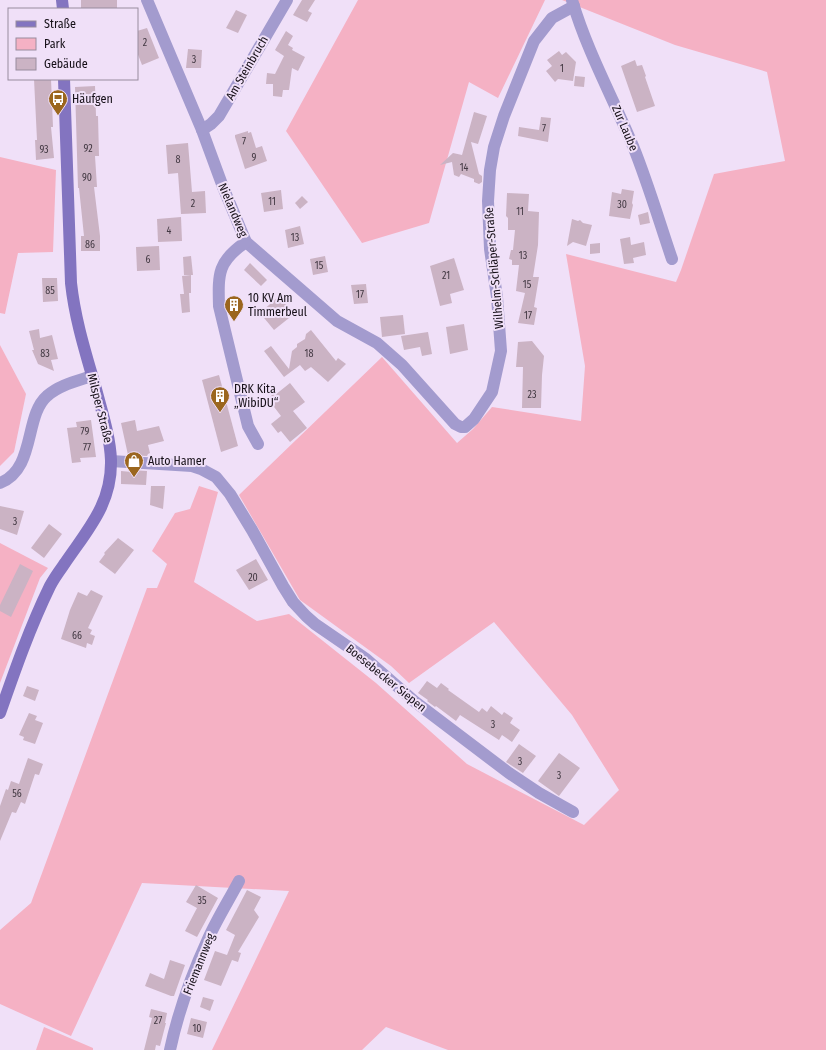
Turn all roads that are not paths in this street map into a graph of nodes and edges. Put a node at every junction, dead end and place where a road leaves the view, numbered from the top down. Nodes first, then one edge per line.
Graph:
1 (147, 0) edge
2 (287, 0) edge
3 (573, 3) edge
4 (64, 80) edge
5 (202, 130) junction
6 (246, 242) junction
7 (672, 259) dead end
8 (92, 376) junction
9 (465, 426) joint
10 (258, 444) dead end
11 (111, 461) junction
12 (0, 483) edge
13 (0, 713) edge
14 (573, 812) dead end
15 (239, 881) dead end
16 (170, 1050) edge

1 - 5 street, Nielandweg
2 - 5 street, Am Steinbruch
3 - 7 street, Zur Laube
3 - 9 street, Wilhelm-Schläper-Straße
4 - 8 street, Milsper Straße
5 - 6 street, Nielandweg
6 - 9 street, Nielandweg
6 - 10 street
8 - 11 street, Milsper Straße
8 - 12 street
11 - 13 street, Milsper Straße
11 - 14 street, Boesebecker Siepen
15 - 16 street, Friemannweg

